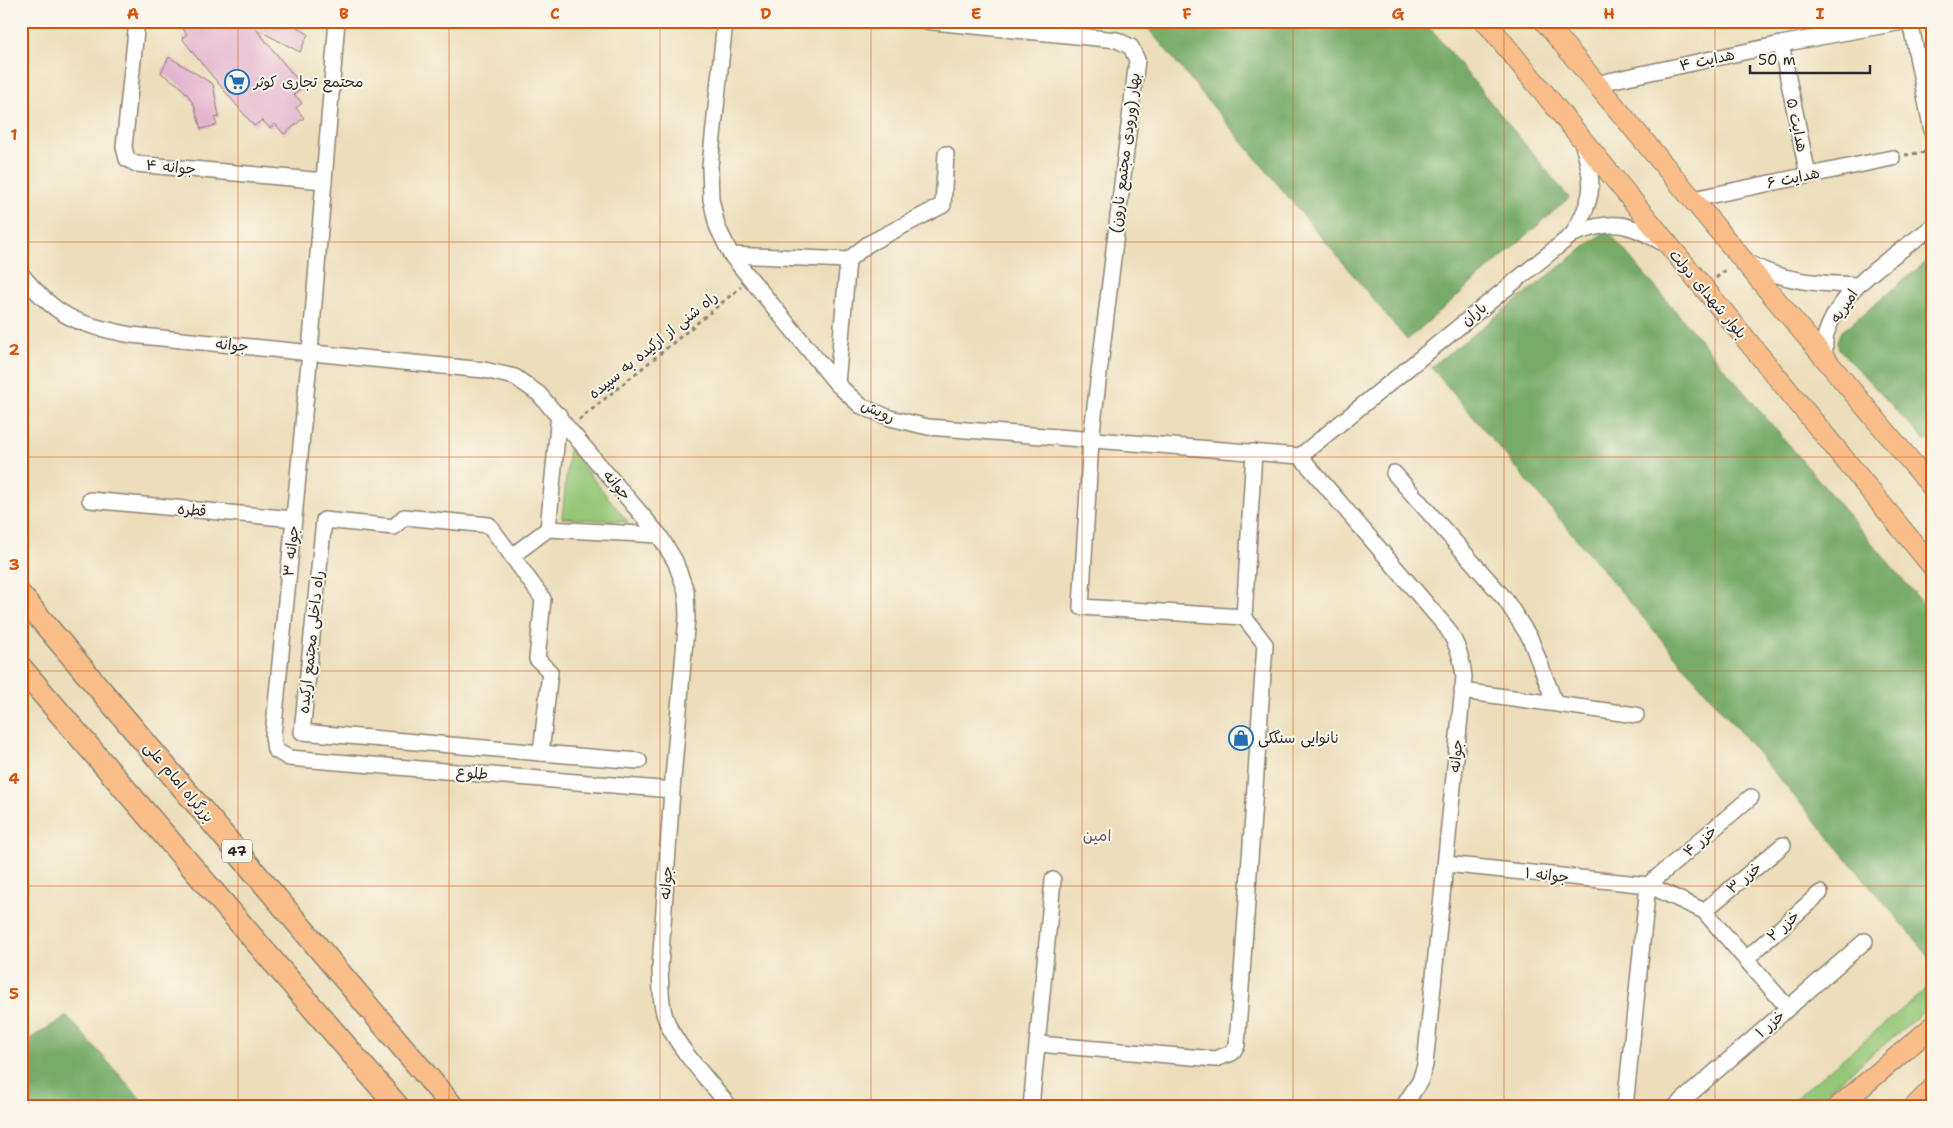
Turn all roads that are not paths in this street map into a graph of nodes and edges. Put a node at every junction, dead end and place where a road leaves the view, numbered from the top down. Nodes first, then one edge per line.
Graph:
1 (137, 21) edge
2 (337, 21) edge
3 (725, 21) edge
4 (923, 21) edge
5 (1486, 21) edge
6 (1544, 21) edge
7 (1909, 21) edge
8 (1781, 44) junction
9 (1595, 84) junction
10 (1932, 131) edge
11 (1582, 142) junction
12 (946, 154) dead end
13 (1892, 158) road end
14 (1808, 175) junction
15 (324, 181) junction
16 (1693, 199) junction
17 (1932, 227) edge
18 (1573, 234) junction
19 (1667, 245) junction
20 (730, 255) junction
21 (1740, 258) junction
22 (848, 260) junction
23 (21, 274) edge
24 (1858, 284) junction
25 (310, 352) junction
26 (1825, 357) junction
27 (837, 384) junction
28 (559, 415) junction
29 (1091, 440) junction
30 (1254, 452) junction
31 (1300, 456) junction
32 (1394, 473) dead end
33 (1932, 488) edge
34 (90, 500) dead end
35 (294, 520) junction
36 (548, 529) junction
37 (659, 536) junction
38 (512, 556) junction
39 (1932, 566) edge
40 (21, 596) edge
41 (1244, 617) junction
42 (21, 668) edge
43 (1462, 691) junction
44 (1554, 703) junction
45 (1636, 715) dead end
46 (275, 750) joint
47 (541, 753) junction
48 (639, 761) dead end
49 (672, 790) junction
50 (1751, 796) dead end
51 (1783, 845) dead end
52 (1446, 864) junction
53 (1053, 880) dead end
54 (1648, 885) junction
55 (1820, 893) dead end
56 (1704, 911) junction
57 (1865, 941) dead end
58 (1746, 959) junction
59 (1788, 1008) junction
60 (1932, 1027) edge
61 (1038, 1044) junction
62 (1932, 1088) edge
63 (398, 1107) edge
64 (453, 1107) edge
65 (730, 1107) edge
66 (1031, 1107) edge
67 (1403, 1107) edge
68 (1625, 1107) edge
69 (1675, 1107) edge
70 (1838, 1107) edge
71 (1914, 1107) edge

1 - 15 street, جوانه ۴
2 - 15 street
3 - 20 street, رویش
4 - 29 street, بهار (ورودی مجتمع نارون)
5 - 11 main road, بلوار شهدای دولت
6 - 9 main road
7 - 8 street, هدایت ۴
7 - 10 street
8 - 9 street, هدایت ۴
8 - 14 street, هدایت ۵
9 - 16 main road
11 - 18 street, باران
11 - 19 main road, بلوار شهدای دولت
12 - 22 street
13 - 14 street, هدایت ۶
14 - 16 street, هدایت ۶
15 - 25 street
16 - 21 main road
17 - 24 street, امیریه
18 - 19 street
18 - 31 street, باران
19 - 39 main road, بلوار شهدای دولت
20 - 22 street
20 - 27 street, رویش
21 - 24 street
21 - 26 main road
22 - 27 street
23 - 25 street, جوانه
24 - 26 street, امیریه
25 - 28 street, جوانه
25 - 35 street, جوانه ۳
26 - 33 main road
27 - 29 street, رویش
28 - 36 street
28 - 37 street, جوانه
29 - 30 street, رویش
29 - 41 street, بهار (ورودی مجتمع نارون)
30 - 31 street, رویش
30 - 41 street
31 - 43 street, جوانه
32 - 44 street
34 - 35 street, قطره
35 - 46 street, جوانه ۳
36 - 37 street
36 - 38 street
37 - 49 street, جوانه
38 - 47 street, راه داخلی مجتمع ارکیده
38 - 47 street, راه داخلی مجتمع ارکیده
40 - 64 highway, بزرگراه امام علی / 47
41 - 61 street
42 - 63 highway
43 - 44 street
43 - 52 street, جوانه
44 - 45 street
46 - 49 street, طلوع
47 - 48 street, راه داخلی مجتمع ارکیده
49 - 65 street, جوانه
50 - 54 street, خزر ۴
51 - 56 street, خزر ۳
52 - 54 street, جوانه ۱
52 - 67 street, جوانه
53 - 61 street
54 - 56 street, جوانه ۱
54 - 68 street
55 - 58 street, خزر ۲
56 - 58 street
57 - 59 street, خزر ۱
58 - 59 street
59 - 69 street, خزر ۱
60 - 70 main road
61 - 66 street
62 - 71 main road

